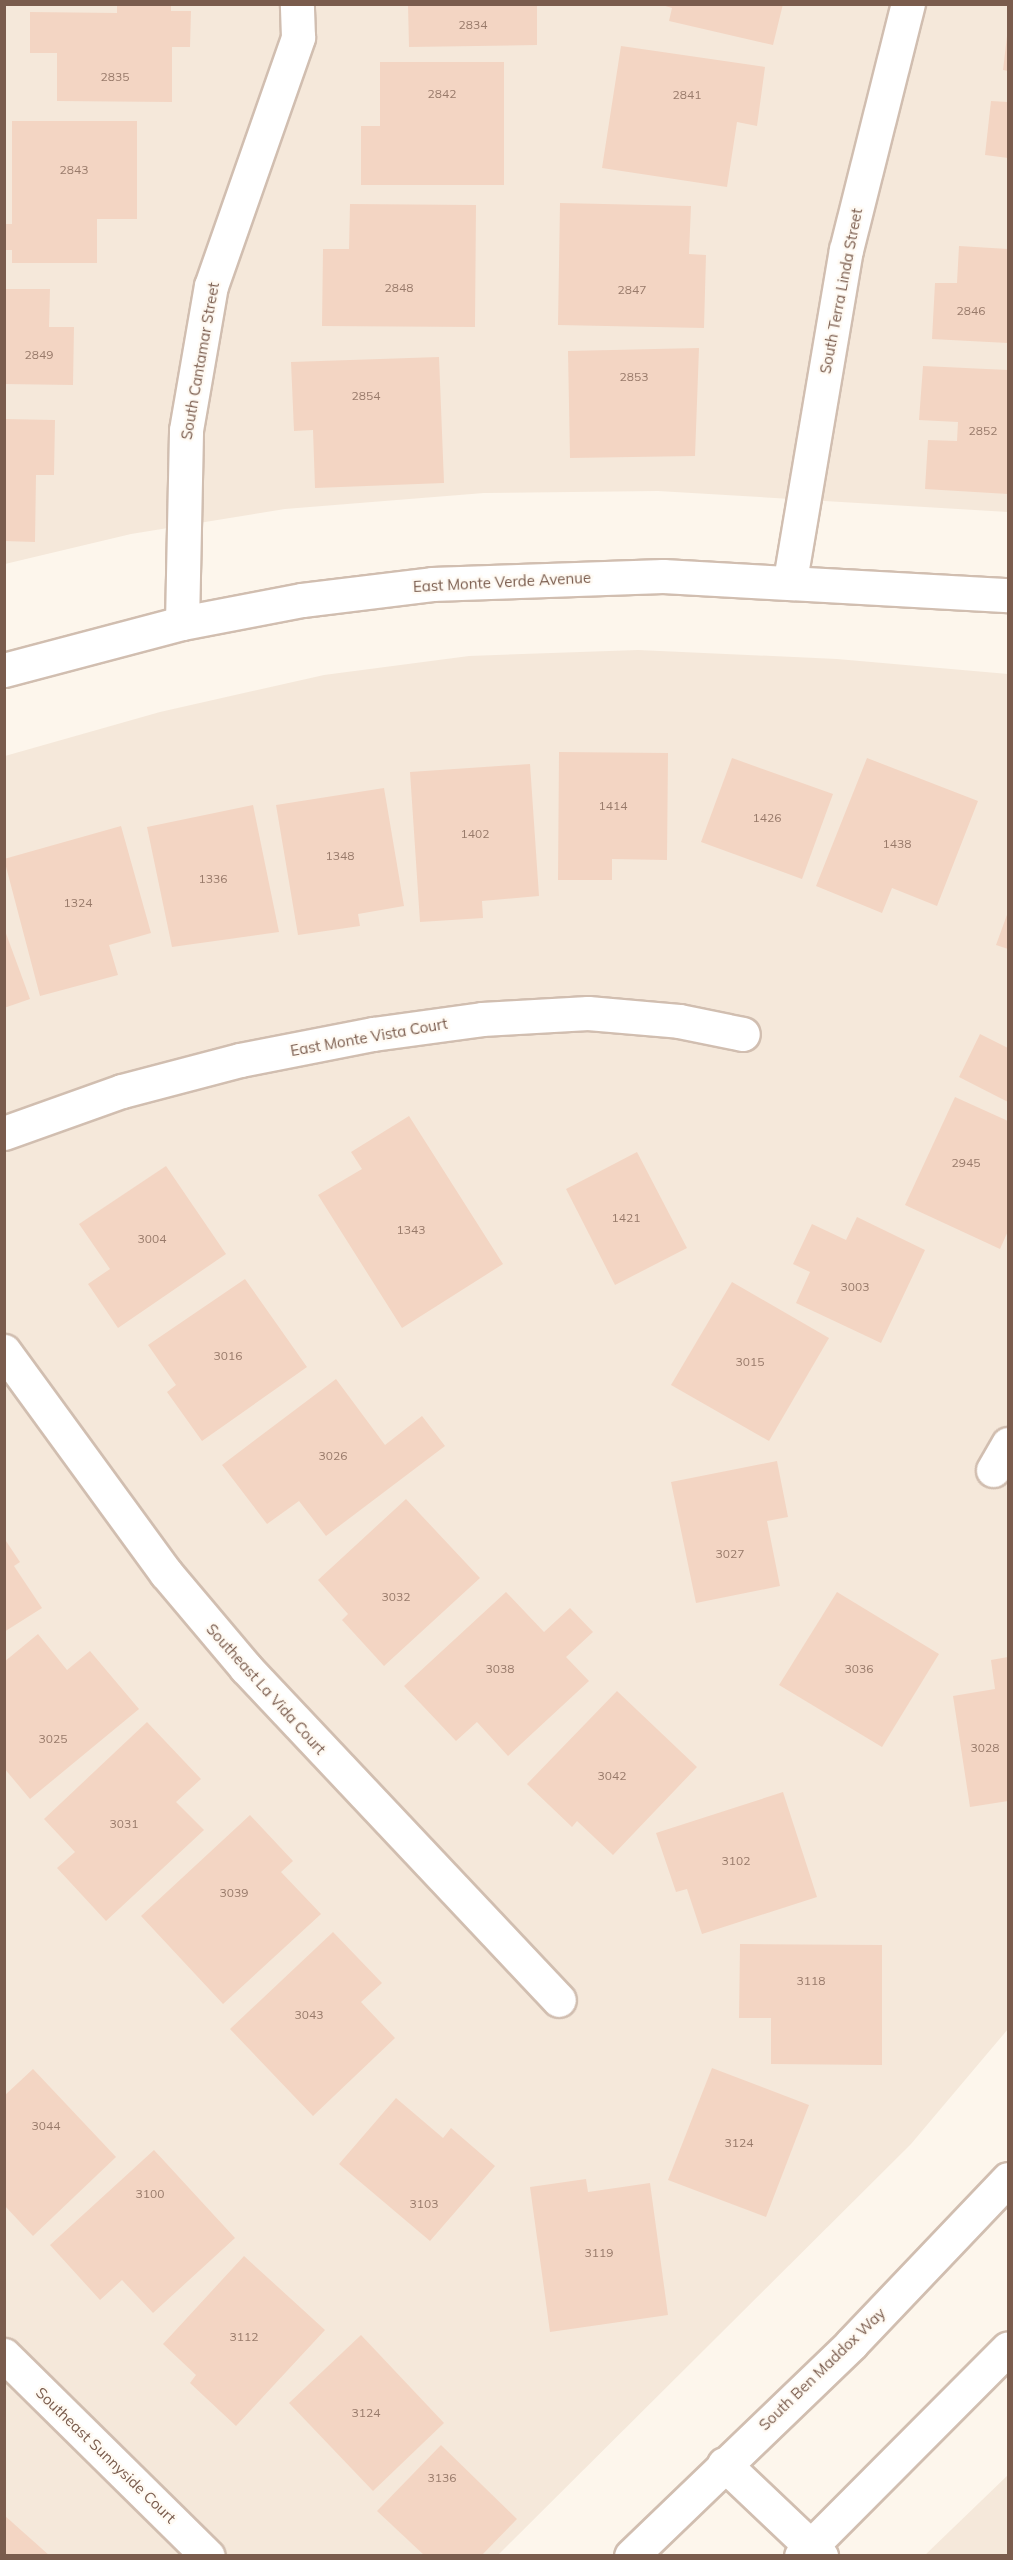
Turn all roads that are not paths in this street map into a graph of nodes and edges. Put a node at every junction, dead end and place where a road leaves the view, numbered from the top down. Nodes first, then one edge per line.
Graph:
1 (297, 4) edge
2 (908, 4) edge
3 (790, 580) junction
4 (1008, 595) edge
5 (182, 623) junction
6 (4, 670) edge
7 (743, 1034) dead end
8 (4, 1133) edge
9 (4, 1351) edge
10 (559, 2000) dead end
11 (1008, 2179) edge
12 (1008, 2348) edge
13 (4, 2355) edge
14 (724, 2464) junction
15 (811, 2552) edge
16 (208, 2556) edge
17 (631, 2556) edge

1 - 5 street, South Cantamar Street
2 - 3 street, South Terra Linda Street
3 - 4 street, East Monte Verde Avenue
3 - 5 street, East Monte Verde Avenue
5 - 6 street, East Monte Verde Avenue
7 - 8 street, East Monte Vista Court
9 - 10 street, Southeast La Vida Court
11 - 14 street, South Ben Maddox Way
12 - 15 street
13 - 16 street, Southeast Sunnyside Court
14 - 15 street
14 - 17 street, South Ben Maddox Way

